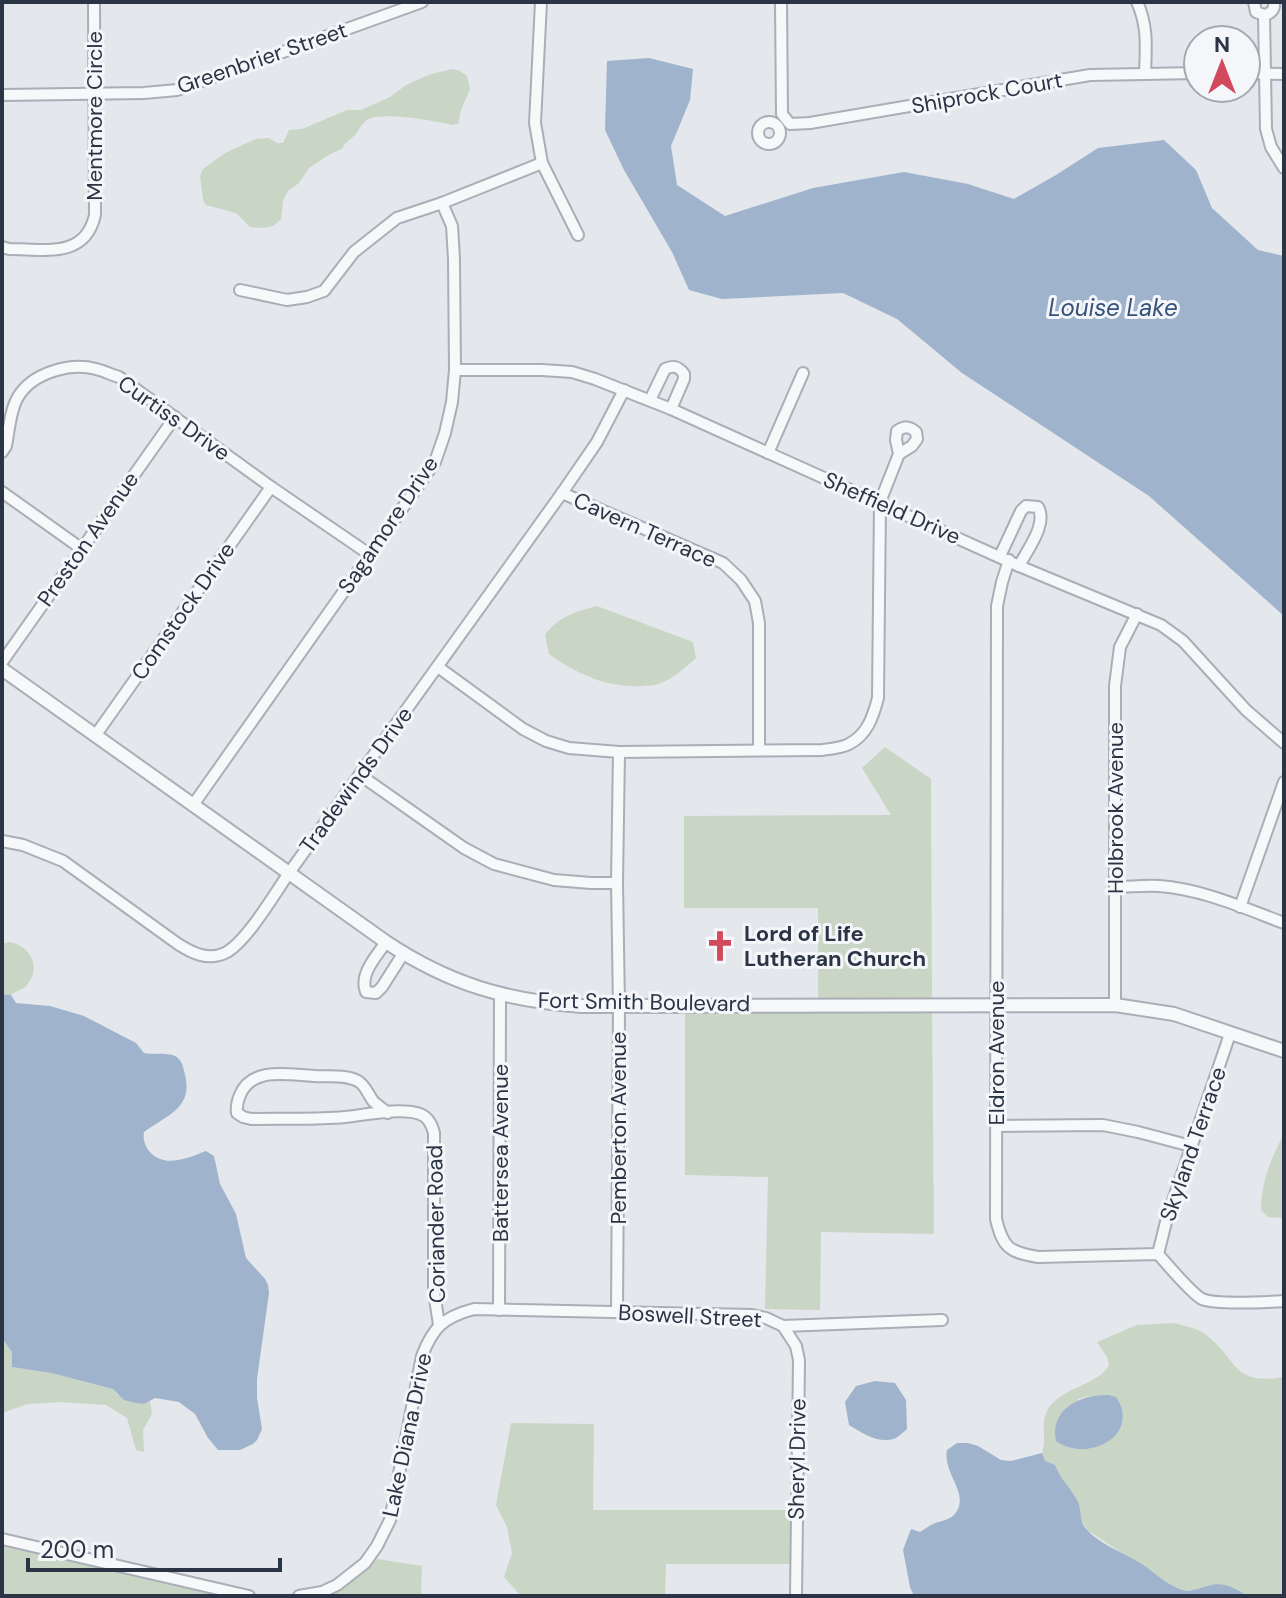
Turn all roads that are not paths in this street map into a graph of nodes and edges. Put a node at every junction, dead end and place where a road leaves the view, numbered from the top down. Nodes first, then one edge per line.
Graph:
1 (94, 2) edge
2 (422, 2) edge
3 (541, 2) edge
4 (781, 2) edge
5 (1137, 2) edge
6 (1254, 2) edge
7 (1274, 2) edge
8 (1264, 15) junction
9 (1145, 73) junction
10 (1182, 73) edge
11 (1264, 73) junction
12 (1284, 74) edge
13 (94, 93) junction
14 (2, 95) edge
15 (542, 163) junction
16 (1284, 168) edge
17 (442, 203) junction
18 (578, 235) dead end
19 (2, 247) edge
20 (240, 290) dead end
21 (455, 370) junction
22 (803, 373) dead end
23 (624, 390) junction
24 (650, 400) junction
25 (671, 409) junction
26 (175, 417) junction
27 (2, 452) edge
28 (768, 453) junction
29 (899, 454) dead end
30 (271, 487) junction
31 (2, 492) edge
32 (562, 493) junction
33 (880, 502) junction
34 (82, 549) junction
35 (369, 554) junction
36 (1009, 561) junction
37 (1137, 614) junction
38 (2, 662) edge
39 (438, 667) junction
40 (2, 669) edge
41 (95, 736) junction
42 (1284, 743) edge
43 (759, 750) junction
44 (619, 752) junction
45 (360, 775) junction
46 (1284, 782) edge
47 (193, 805) junction
48 (2, 841) edge
49 (289, 873) junction
50 (617, 883) junction
51 (1115, 887) junction
52 (1240, 907) junction
53 (1284, 923) edge
54 (386, 942) junction
55 (403, 954) junction
56 (500, 995) junction
57 (995, 1004) junction
58 (1115, 1005) junction
59 (619, 1006) junction
60 (1230, 1034) junction
61 (1284, 1051) edge
62 (388, 1113) junction
63 (997, 1126) junction
64 (1191, 1146) junction
65 (1158, 1254) junction
66 (1284, 1301) edge
67 (499, 1310) junction
68 (617, 1312) junction
69 (942, 1320) dead end
70 (439, 1325) junction
71 (783, 1326) junction
72 (2, 1539) edge
73 (249, 1596) edge
74 (299, 1596) edge
75 (796, 1596) edge

1 - 13 street, Mentmore Circle
2 - 13 street, Greenbrier Street
3 - 15 street
4 - 9 street, Shiprock Court
5 - 9 street
6 - 8 street
7 - 8 street
8 - 11 street
9 - 10 street, Shiprock Court
11 - 12 street
11 - 16 street
13 - 14 street, Greenbrier Street
13 - 19 street, Mentmore Circle
15 - 17 street
15 - 18 street
17 - 20 street
17 - 21 street, Sagamore Drive
21 - 23 street, Sheffield Drive
21 - 35 street, Sagamore Drive
22 - 28 street
23 - 24 street, Sheffield Drive
23 - 32 street, Tradewinds Drive
24 - 25 street, Sheffield Drive
24 - 25 street
25 - 28 street, Sheffield Drive
26 - 27 street, Curtiss Drive
26 - 30 street, Curtiss Drive
26 - 34 street, Preston Avenue
28 - 33 street, Sheffield Drive
29 - 33 street
30 - 35 street, Curtiss Drive
30 - 41 street, Comstock Drive
31 - 34 street
32 - 39 street, Tradewinds Drive
32 - 43 street, Cavern Terrace
33 - 36 street, Sheffield Drive
33 - 43 street
34 - 38 street, Preston Avenue
35 - 47 street, Sagamore Drive
36 - 36 street
36 - 37 street, Sheffield Drive
36 - 57 street, Eldron Avenue
37 - 42 street, Sheffield Drive
37 - 51 street, Holbrook Avenue
39 - 44 street
39 - 45 street, Tradewinds Drive
40 - 41 street, Fort Smith Boulevard
41 - 47 street, Fort Smith Boulevard
43 - 44 street
44 - 50 street, Pemberton Avenue
45 - 49 street, Tradewinds Drive
45 - 50 street
46 - 52 street
47 - 49 street, Fort Smith Boulevard
48 - 49 street, Tradewinds Drive
49 - 54 street, Fort Smith Boulevard
50 - 59 street, Pemberton Avenue
51 - 52 street
51 - 58 street, Holbrook Avenue
52 - 53 street
54 - 55 street, Fort Smith Boulevard
54 - 55 street
55 - 56 street, Fort Smith Boulevard
56 - 59 street, Fort Smith Boulevard
56 - 67 street, Battersea Avenue
57 - 58 street, Fort Smith Boulevard
57 - 59 street, Fort Smith Boulevard
57 - 63 street, Eldron Avenue
58 - 60 street, Fort Smith Boulevard
59 - 68 street, Pemberton Avenue
60 - 61 street, Fort Smith Boulevard
60 - 64 street, Skyland Terrace
62 - 62 street, Coriander Road
62 - 70 street, Coriander Road
63 - 64 street
63 - 65 street, Eldron Avenue
64 - 65 street, Skyland Terrace
65 - 66 street
67 - 68 street, Boswell Street
67 - 70 street, Boswell Street
68 - 71 street, Boswell Street
69 - 71 street, Boswell Street
70 - 74 street, Lake Diana Drive
71 - 75 street, Sheryl Drive
72 - 73 street

